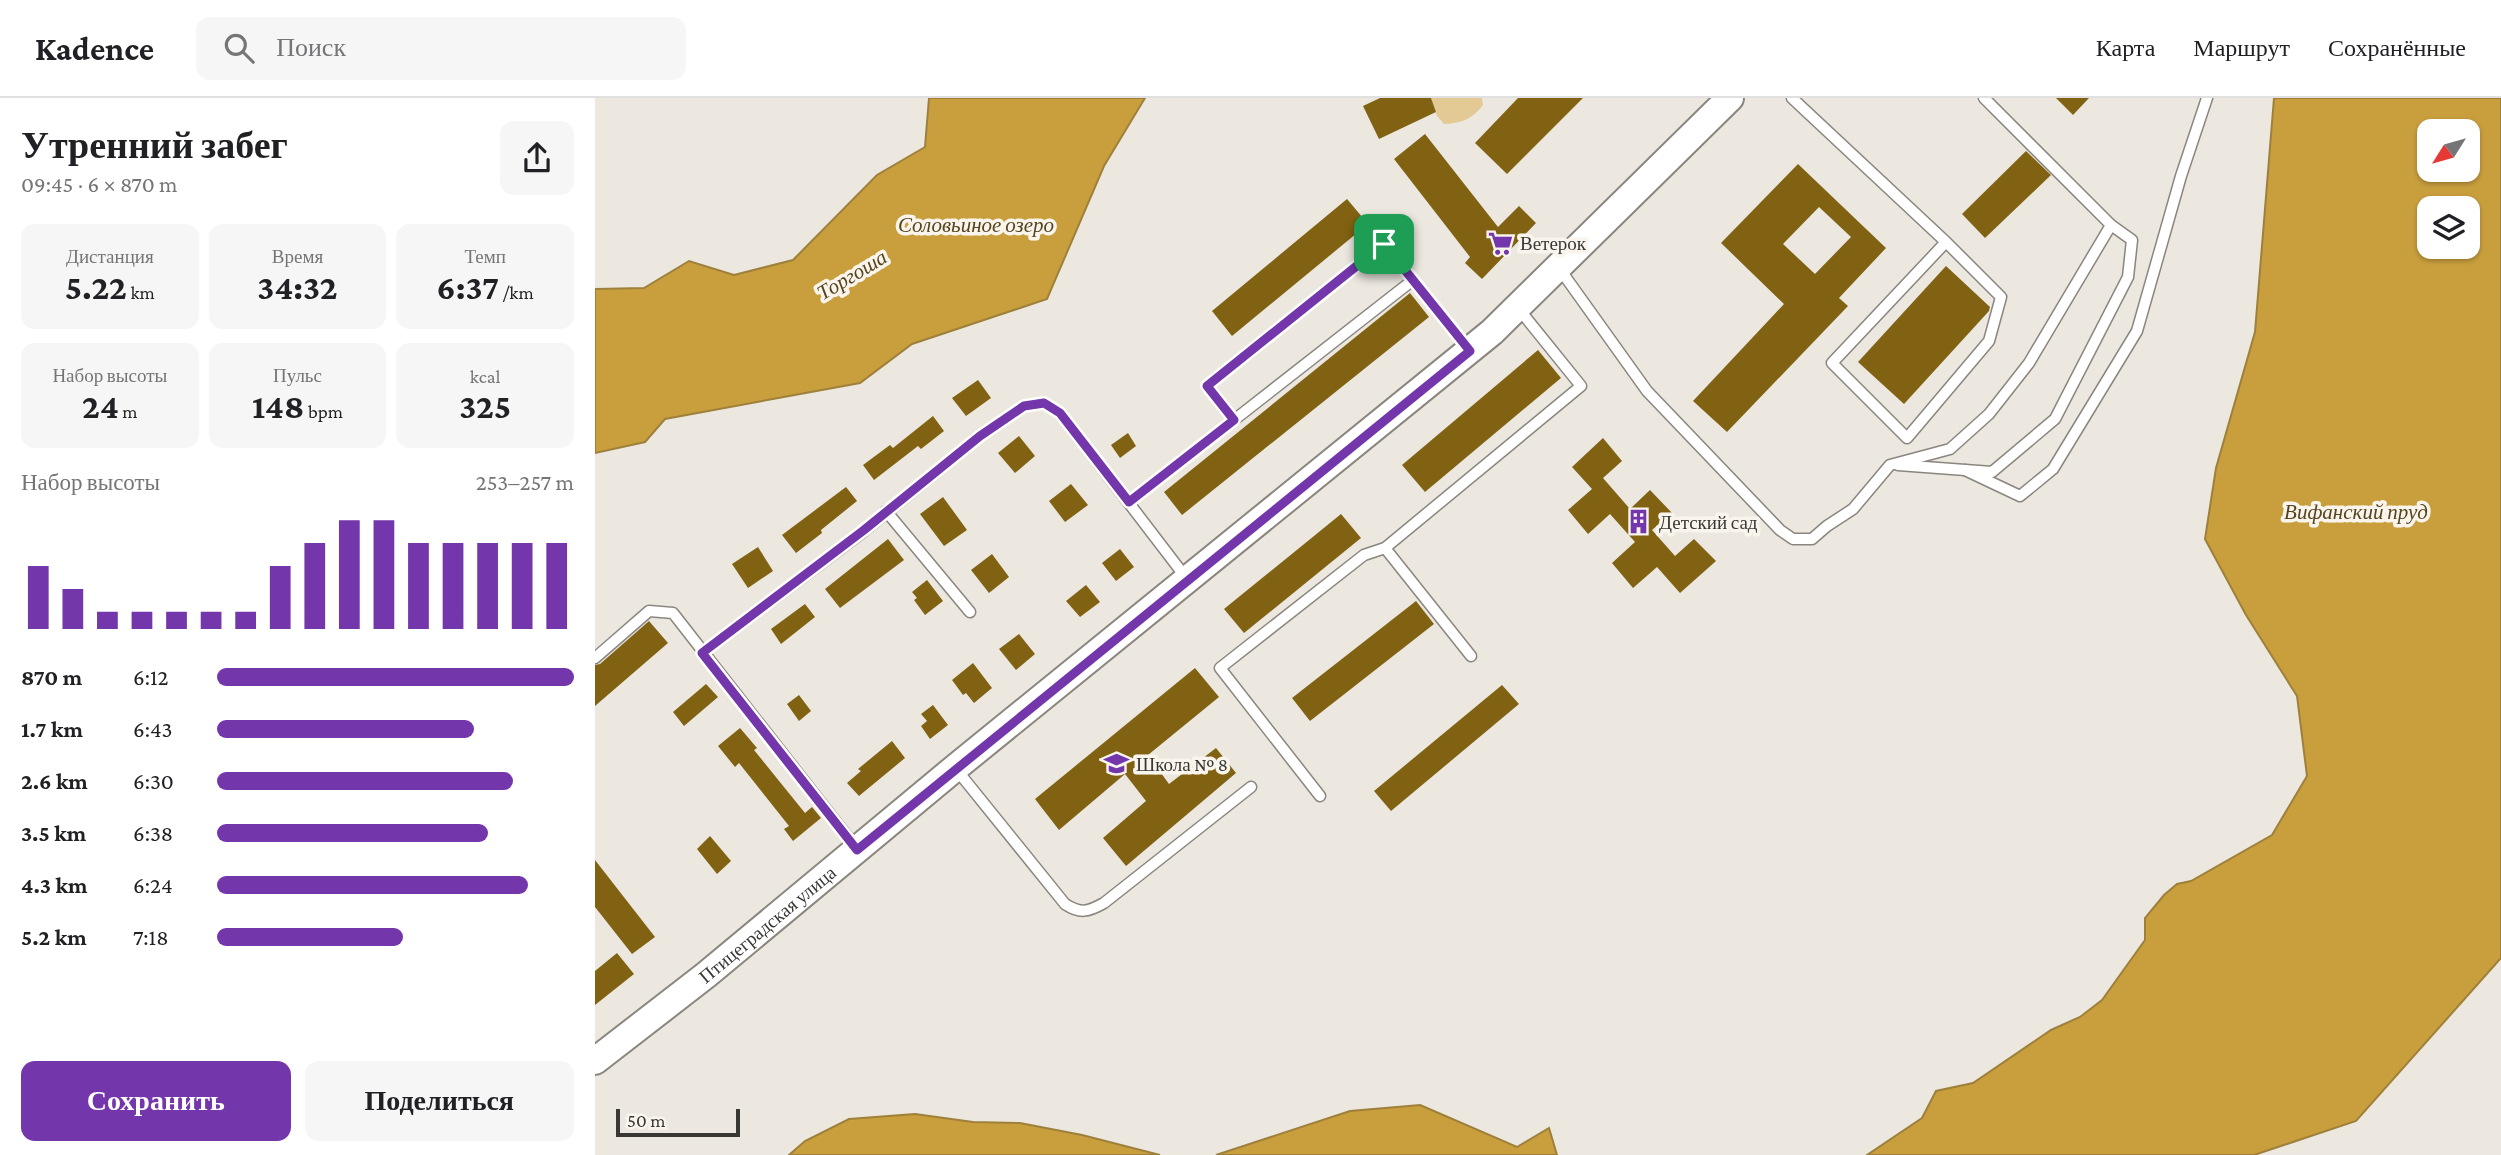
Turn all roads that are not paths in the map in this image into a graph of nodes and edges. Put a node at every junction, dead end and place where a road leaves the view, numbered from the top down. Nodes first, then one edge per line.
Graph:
1 (1730, 98) edge
2 (1792, 98) edge
3 (1984, 98) edge
4 (2207, 98) edge
5 (2111, 225) junction
6 (1946, 242) junction
7 (1559, 268) junction
8 (1413, 280) junction
9 (1518, 308) junction
10 (1470, 351) junction
11 (1234, 420) junction
12 (1890, 465) junction
13 (1965, 470) junction
14 (1129, 502) junction
15 (885, 511) junction
16 (1385, 548) junction
17 (1187, 580) junction
18 (970, 612) dead end
19 (702, 653) junction
20 (1471, 656) dead end
21 (595, 658) edge
22 (955, 768) junction
23 (1251, 787) dead end
24 (1320, 796) dead end
25 (857, 850) junction
26 (595, 1061) edge

1 - 7 street, Птицеградская улица
2 - 6 lane
3 - 5 lane
4 - 13 lane
5 - 12 lane
5 - 13 lane
6 - 6 lane
7 - 9 street, Птицеградская улица
7 - 12 lane
8 - 10 lane
8 - 11 lane
8 - 11 lane
9 - 10 street, Птицеградская улица
9 - 16 lane
10 - 17 street, Птицеградская улица
11 - 14 lane
12 - 13 lane
14 - 15 lane
14 - 17 lane
15 - 18 lane
15 - 19 lane
16 - 20 lane
16 - 24 lane
17 - 22 street, Птицеградская улица
19 - 21 lane
19 - 25 lane
22 - 23 lane
22 - 25 street, Птицеградская улица
25 - 26 street, Птицеградская улица

